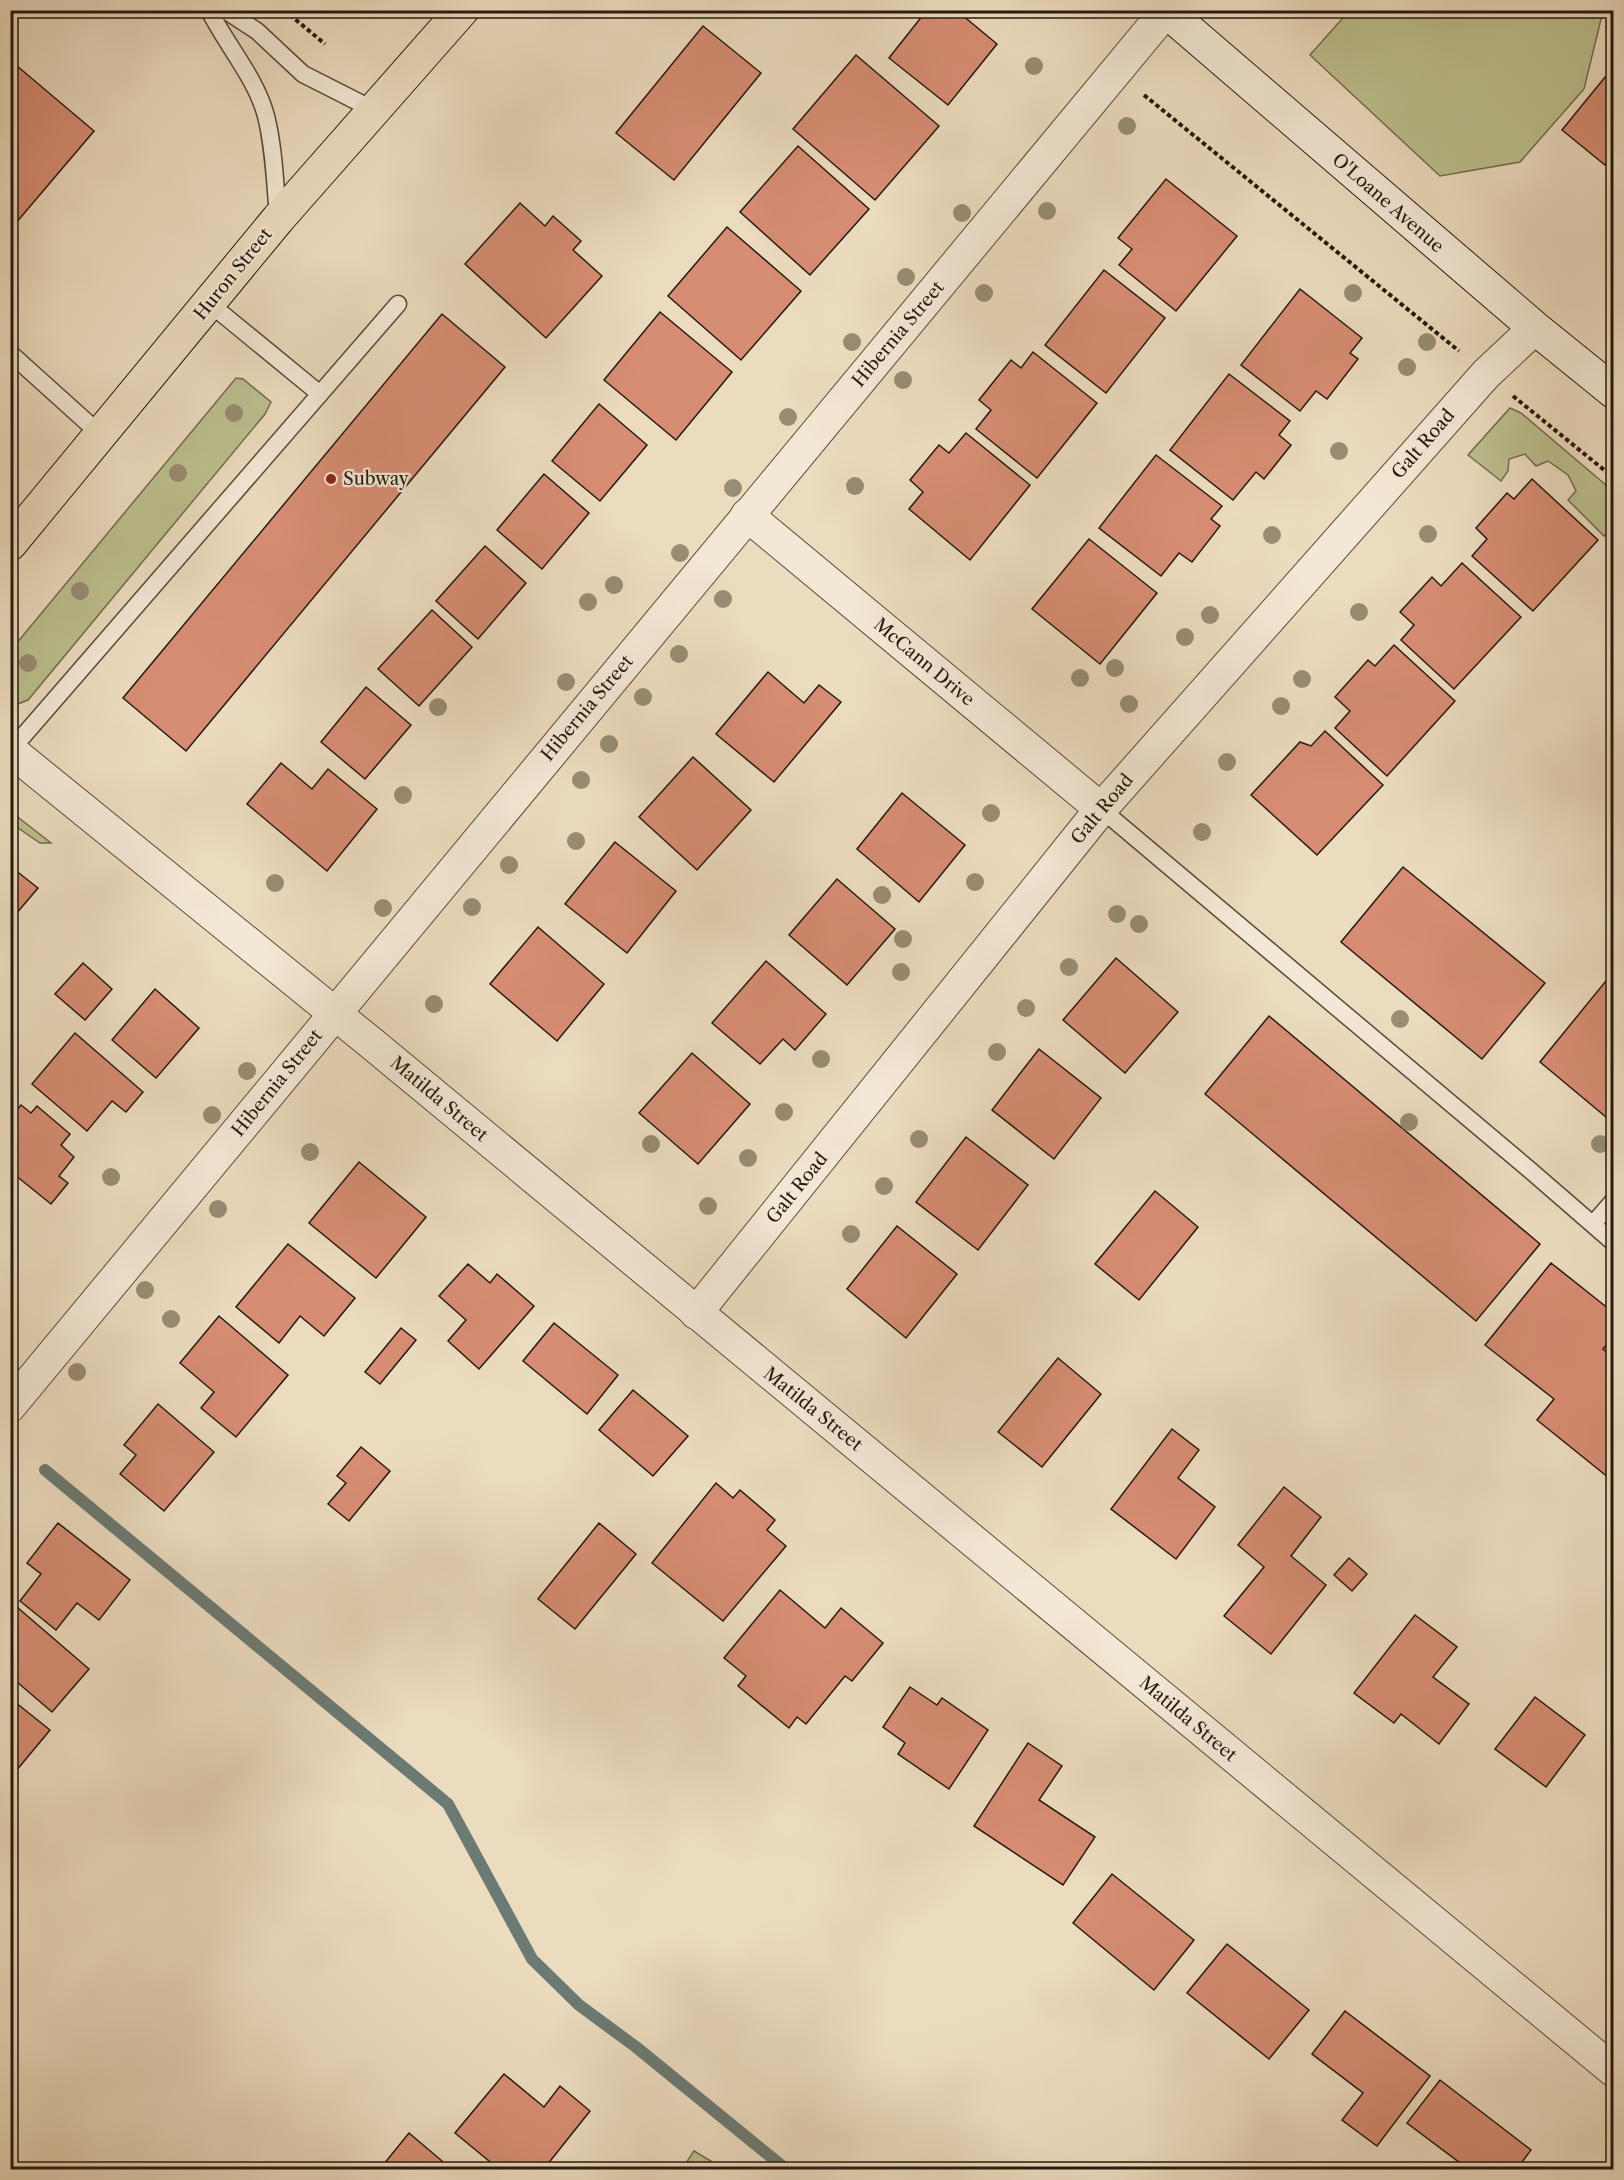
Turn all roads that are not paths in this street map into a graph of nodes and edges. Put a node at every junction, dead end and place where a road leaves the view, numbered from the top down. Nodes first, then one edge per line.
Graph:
1 (209, 10) edge
2 (225, 10) edge
3 (462, 10) edge
4 (1165, 11) edge
5 (374, 110) junction
6 (278, 219) junction
7 (209, 303) junction
8 (398, 304) dead end
9 (1534, 328) junction
10 (10, 353) edge
11 (1614, 392) edge
12 (320, 394) junction
13 (101, 435) junction
14 (747, 515) junction
15 (10, 543) edge
16 (11, 750) edge
17 (1101, 809) junction
18 (334, 1014) junction
19 (1614, 1200) edge
20 (1593, 1224) junction
21 (1614, 1243) edge
22 (696, 1313) junction
23 (10, 1406) edge
24 (1614, 2071) edge

1 - 6 lane
2 - 5 lane
3 - 5 main road, Huron Street
4 - 9 main road, O'Loane Avenue
4 - 14 street, Hibernia Street
5 - 6 main road, Huron Street
6 - 7 main road, Huron Street
7 - 12 lane
7 - 13 main road, Huron Street
8 - 12 lane
9 - 11 main road, O'Loane Avenue
9 - 17 street, Galt Road
10 - 13 lane
12 - 16 lane
13 - 15 main road, Huron Street
14 - 17 street, McCann Drive
14 - 18 street, Hibernia Street
16 - 18 street, Matilda Street
17 - 20 lane
17 - 22 street, Galt Road
18 - 22 street, Matilda Street
18 - 23 street, Hibernia Street
19 - 20 lane
20 - 21 lane
22 - 24 street, Matilda Street

